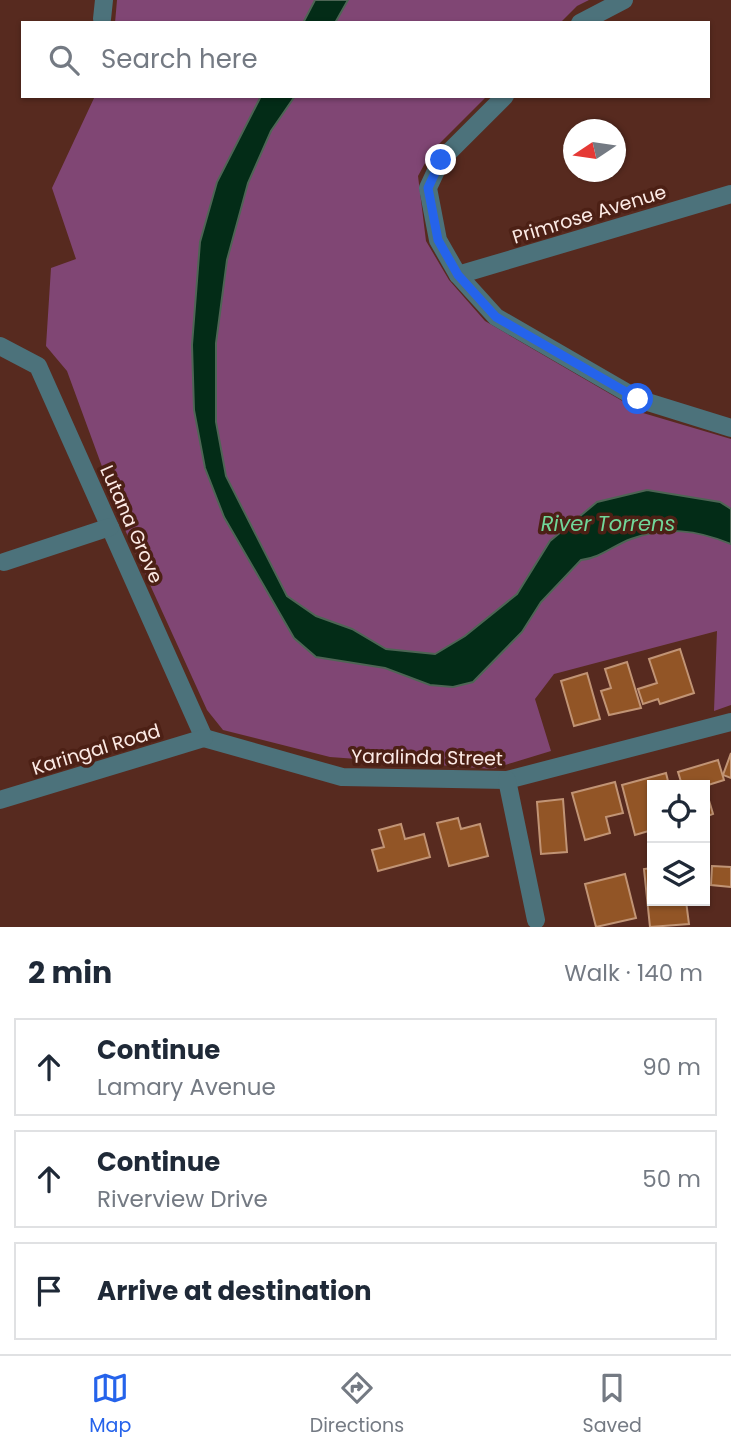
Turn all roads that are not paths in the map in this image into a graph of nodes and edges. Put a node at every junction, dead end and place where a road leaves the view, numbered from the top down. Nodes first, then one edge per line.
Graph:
1 (104, 0) edge
2 (624, 0) edge
3 (102, 19) dead end
4 (584, 21) edge
5 (503, 98) edge
6 (731, 194) edge
7 (458, 275) junction
8 (0, 346) edge
9 (731, 428) edge
10 (110, 527) junction
11 (4, 562) dead end
12 (731, 722) edge
13 (204, 738) junction
14 (507, 780) junction
15 (0, 800) edge
16 (536, 920) dead end

1 - 3 street
2 - 4 street
5 - 7 street
6 - 7 street, Primrose Avenue
7 - 9 street
8 - 10 street, Lutana Grove
10 - 11 street
10 - 13 street, Lutana Grove
12 - 14 street, Yaralinda Street
13 - 14 street, Yaralinda Street
13 - 15 street, Karingal Road
14 - 16 street

